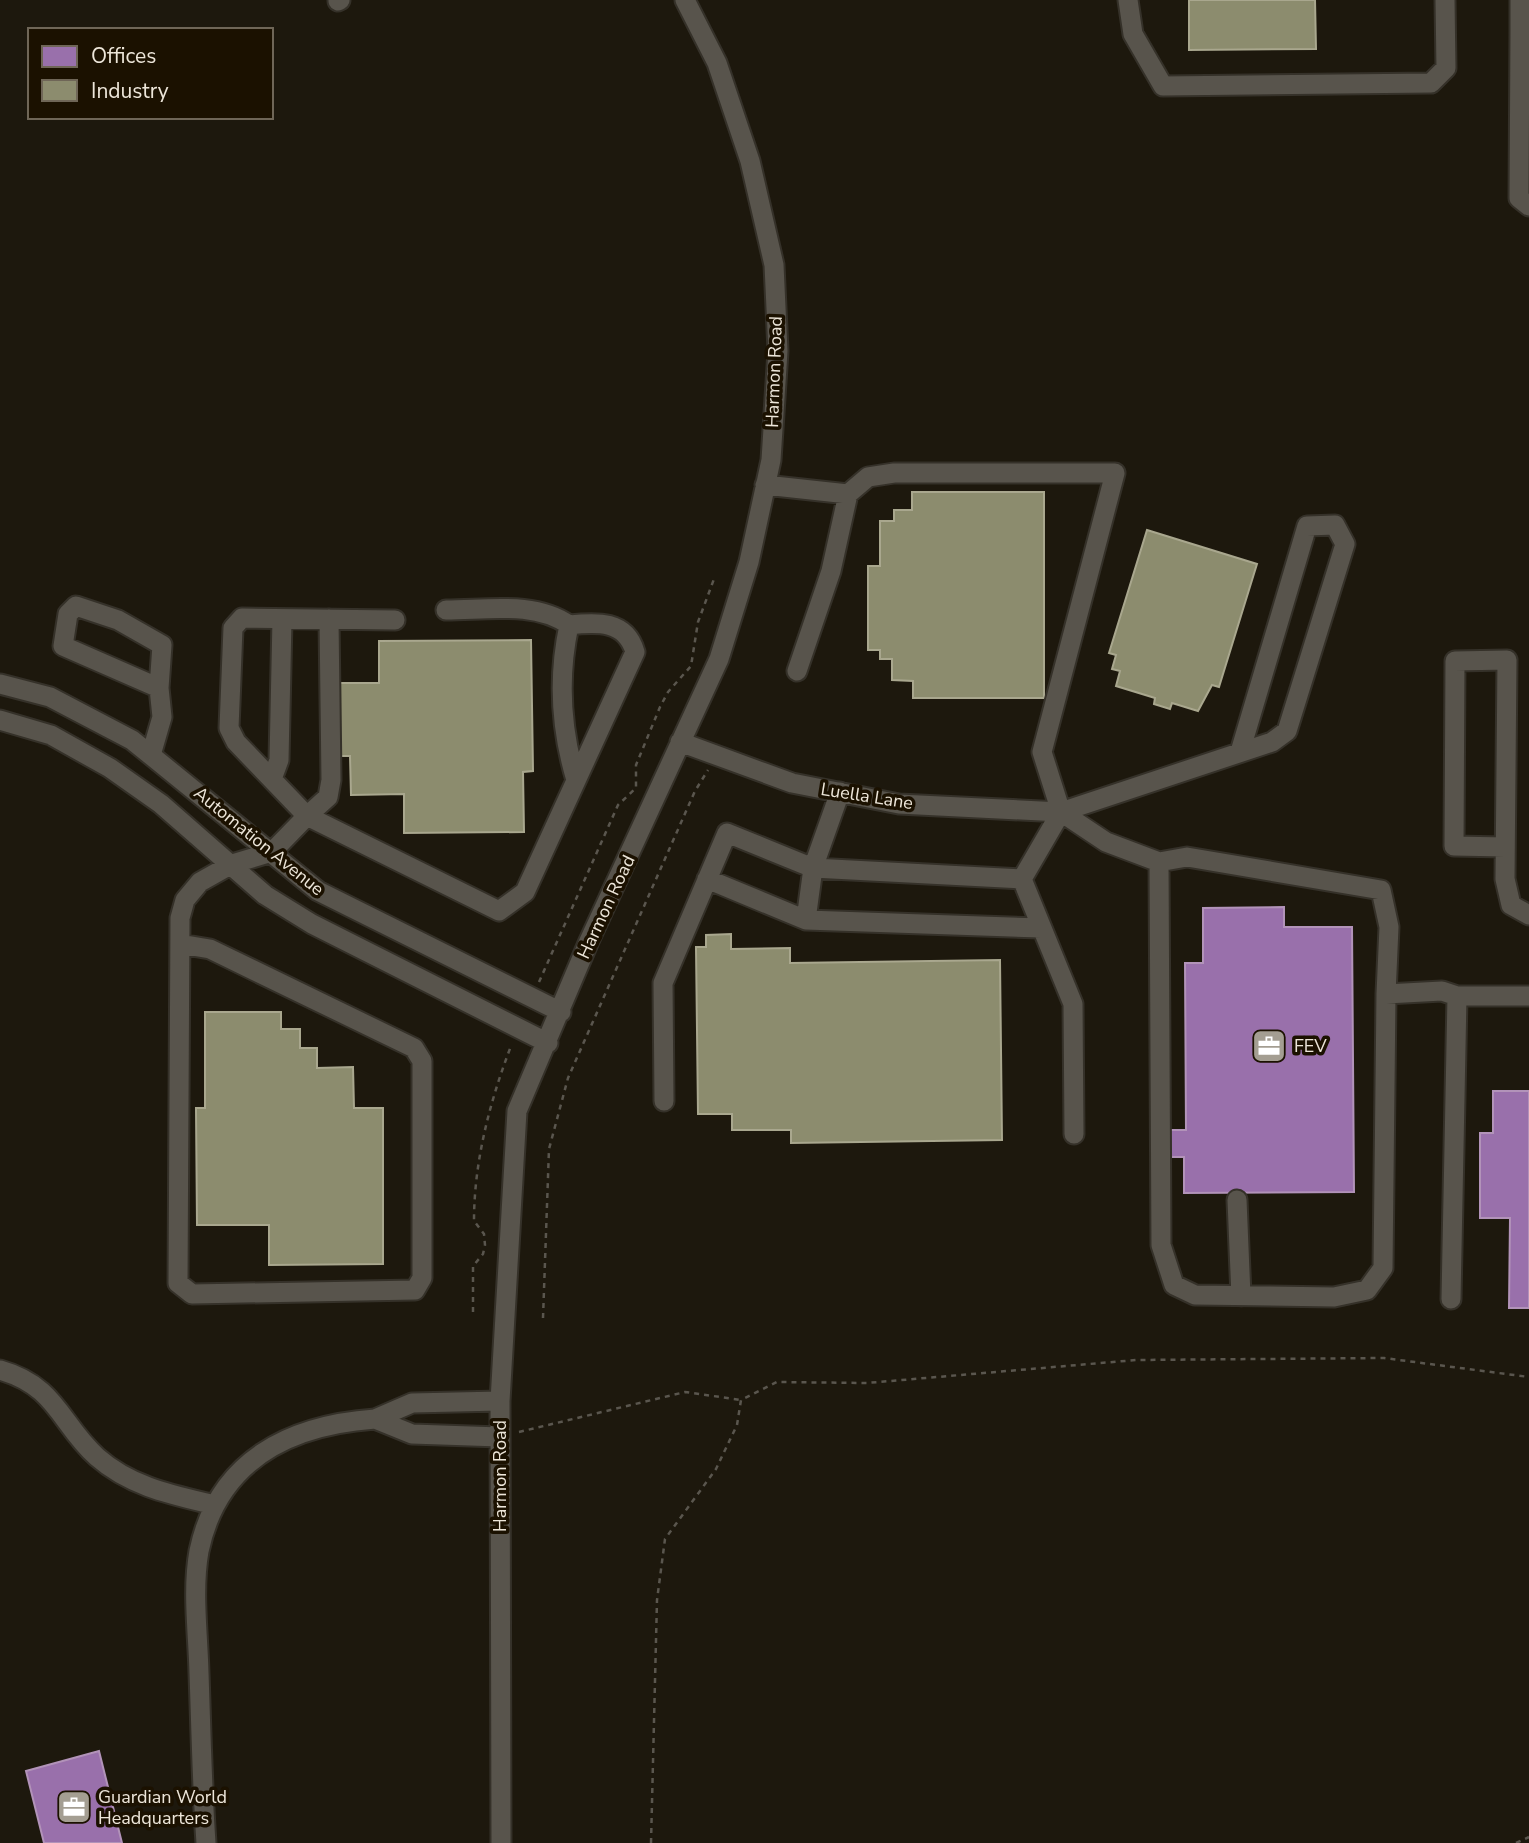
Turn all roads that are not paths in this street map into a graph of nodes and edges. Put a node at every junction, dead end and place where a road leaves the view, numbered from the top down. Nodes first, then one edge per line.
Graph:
1 (685, 0) edge
2 (1129, 0) edge
3 (1445, 0) edge
4 (1520, 0) edge
5 (1525, 31) edge
6 (1529, 206) edge
7 (765, 485) junction
8 (848, 494) junction
9 (446, 610) dead end
10 (282, 619) junction
11 (329, 619) junction
12 (395, 620) dead end
13 (569, 625) junction
14 (797, 671) dead end
15 (0, 684) edge
16 (159, 688) junction
17 (0, 720) edge
18 (680, 742) junction
19 (1240, 752) junction
20 (151, 755) junction
21 (272, 779) junction
22 (576, 780) junction
23 (840, 792) junction
24 (1061, 811) junction
25 (307, 816) junction
26 (1505, 847) junction
27 (272, 852) junction
28 (1159, 862) junction
29 (232, 863) junction
30 (813, 868) junction
31 (707, 879) junction
32 (1022, 879) junction
33 (1529, 915) edge
34 (806, 920) junction
35 (1041, 928) junction
36 (180, 944) junction
37 (1386, 994) junction
38 (1457, 996) junction
39 (1529, 996) edge
40 (561, 1012) junction
41 (548, 1043) junction
42 (664, 1101) dead end
43 (1074, 1134) dead end
44 (1237, 1200) dead end
45 (1241, 1296) junction
46 (1451, 1298) dead end
47 (0, 1370) edge
48 (500, 1401) junction
49 (375, 1419) junction
50 (500, 1437) junction
51 (215, 1505) junction
52 (206, 1843) edge
53 (501, 1843) edge

1 - 7 street, Harmon Road
2 - 3 street
4 - 5 street
5 - 6 street
7 - 8 street
7 - 18 street, Harmon Road
8 - 14 street
8 - 24 street
9 - 13 street
10 - 11 street
10 - 21 street
10 - 21 street
11 - 12 street
11 - 25 street
13 - 22 street
13 - 22 street
15 - 20 street, Automation Avenue
16 - 16 street
16 - 20 street
17 - 29 street, Automation Avenue
18 - 23 street, Luella Lane
18 - 40 street, Harmon Road
19 - 19 street
19 - 24 street
20 - 27 street, Automation Avenue
21 - 25 street
22 - 25 street
23 - 24 street, Luella Lane
23 - 30 street
24 - 28 street
24 - 32 street
25 - 27 street
26 - 26 street
26 - 33 street
27 - 29 street
27 - 40 street, Automation Avenue
28 - 37 street
28 - 45 street
29 - 36 street
29 - 41 street, Automation Avenue
30 - 31 street
30 - 32 street
30 - 34 street
31 - 34 street
31 - 42 street
32 - 35 street
34 - 35 street
35 - 43 street
36 - 36 street
37 - 38 street
37 - 45 street
38 - 39 street
38 - 46 street
40 - 41 street, Harmon Road
41 - 48 street, Harmon Road
44 - 45 street
47 - 51 street
48 - 49 street
48 - 50 street, Harmon Road
49 - 50 street
49 - 51 street
50 - 53 street, Harmon Road
51 - 52 street

